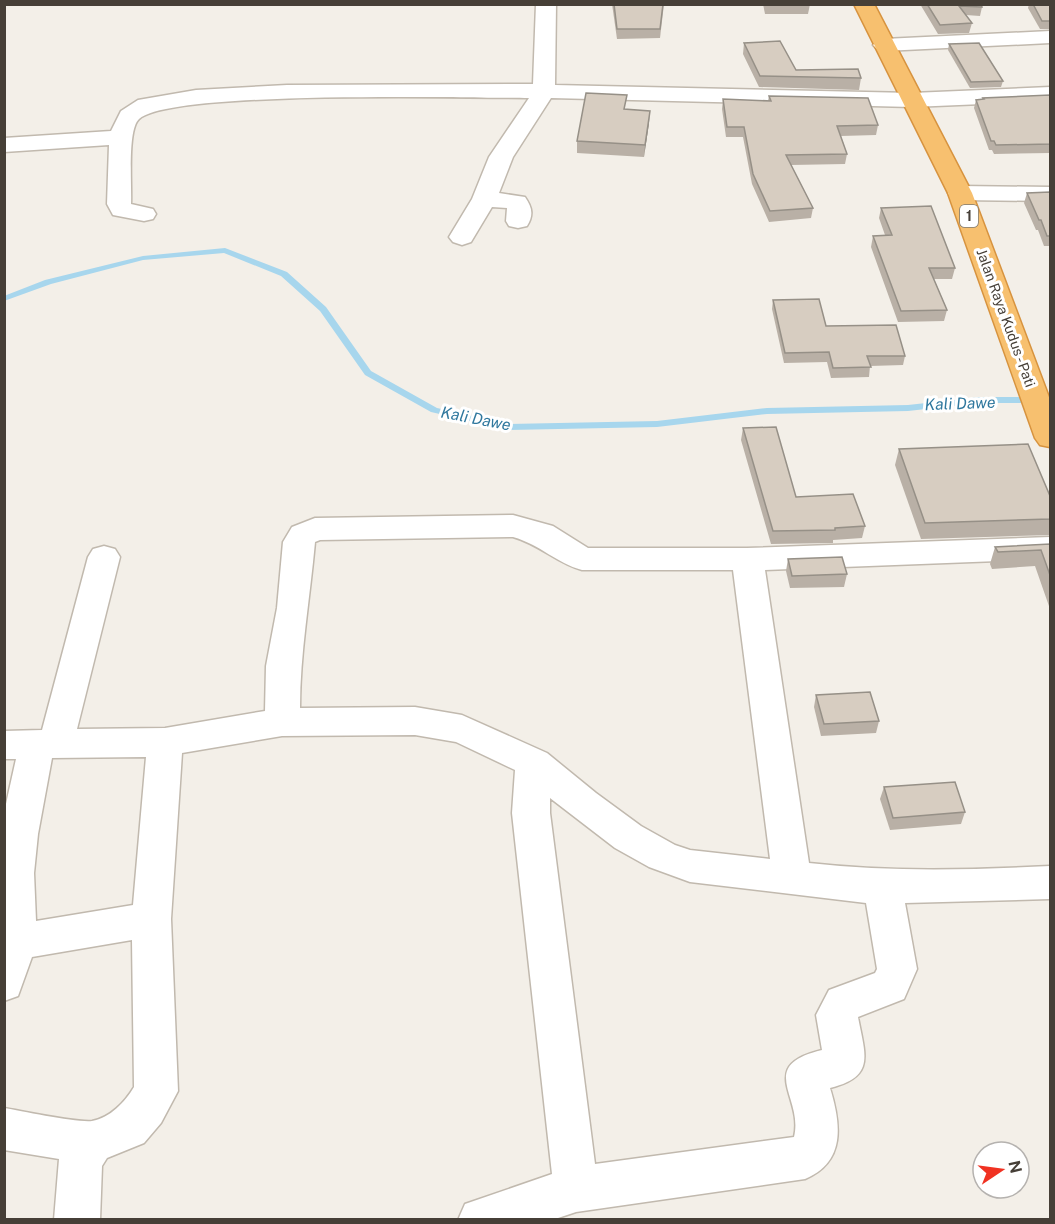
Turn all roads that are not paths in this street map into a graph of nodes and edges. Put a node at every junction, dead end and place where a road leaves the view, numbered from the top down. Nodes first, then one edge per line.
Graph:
1 (546, 4) edge
2 (864, 4) edge
3 (1050, 38) edge
4 (885, 45) junction
5 (544, 91) junction
6 (1050, 94) edge
7 (912, 100) junction
8 (121, 137) junction
9 (4, 145) edge
10 (960, 194) junction
11 (1050, 194) edge
12 (484, 199) junction
13 (144, 214) dead end
14 (518, 220) dead end
15 (462, 237) dead end
16 (1050, 438) edge
17 (1050, 548) edge
18 (104, 557) dead end
19 (747, 559) junction
20 (282, 722) junction
21 (165, 742) junction
22 (32, 744) edge
23 (534, 763) junction
24 (792, 877) junction
25 (1050, 883) edge
26 (883, 885) junction
27 (151, 919) junction
28 (17, 941) junction
29 (4, 983) edge
30 (4, 1129) edge
31 (91, 1143) junction
32 (576, 1189) junction
33 (77, 1220) edge
34 (481, 1220) edge

1 - 5 street
2 - 4 highway, Jalan Raya Kudus - Pati / 1
3 - 4 street
4 - 7 highway, Jalan Raya Kudus - Pati / 1
5 - 7 street
5 - 8 street
5 - 12 street
6 - 7 street
7 - 10 highway, Jalan Raya Kudus - Pati / 1
8 - 9 street
8 - 13 street
10 - 11 street
10 - 16 highway, Jalan Raya Kudus - Pati / 1
12 - 14 street
12 - 15 street
17 - 19 street
18 - 22 street
19 - 20 street
19 - 24 street
20 - 21 street
20 - 23 street
21 - 22 street
21 - 27 street
22 - 28 street
23 - 24 street
23 - 32 street
24 - 26 street
25 - 26 street
26 - 32 street
27 - 28 street
27 - 31 street
28 - 29 street
30 - 31 street
31 - 33 street
32 - 34 street

